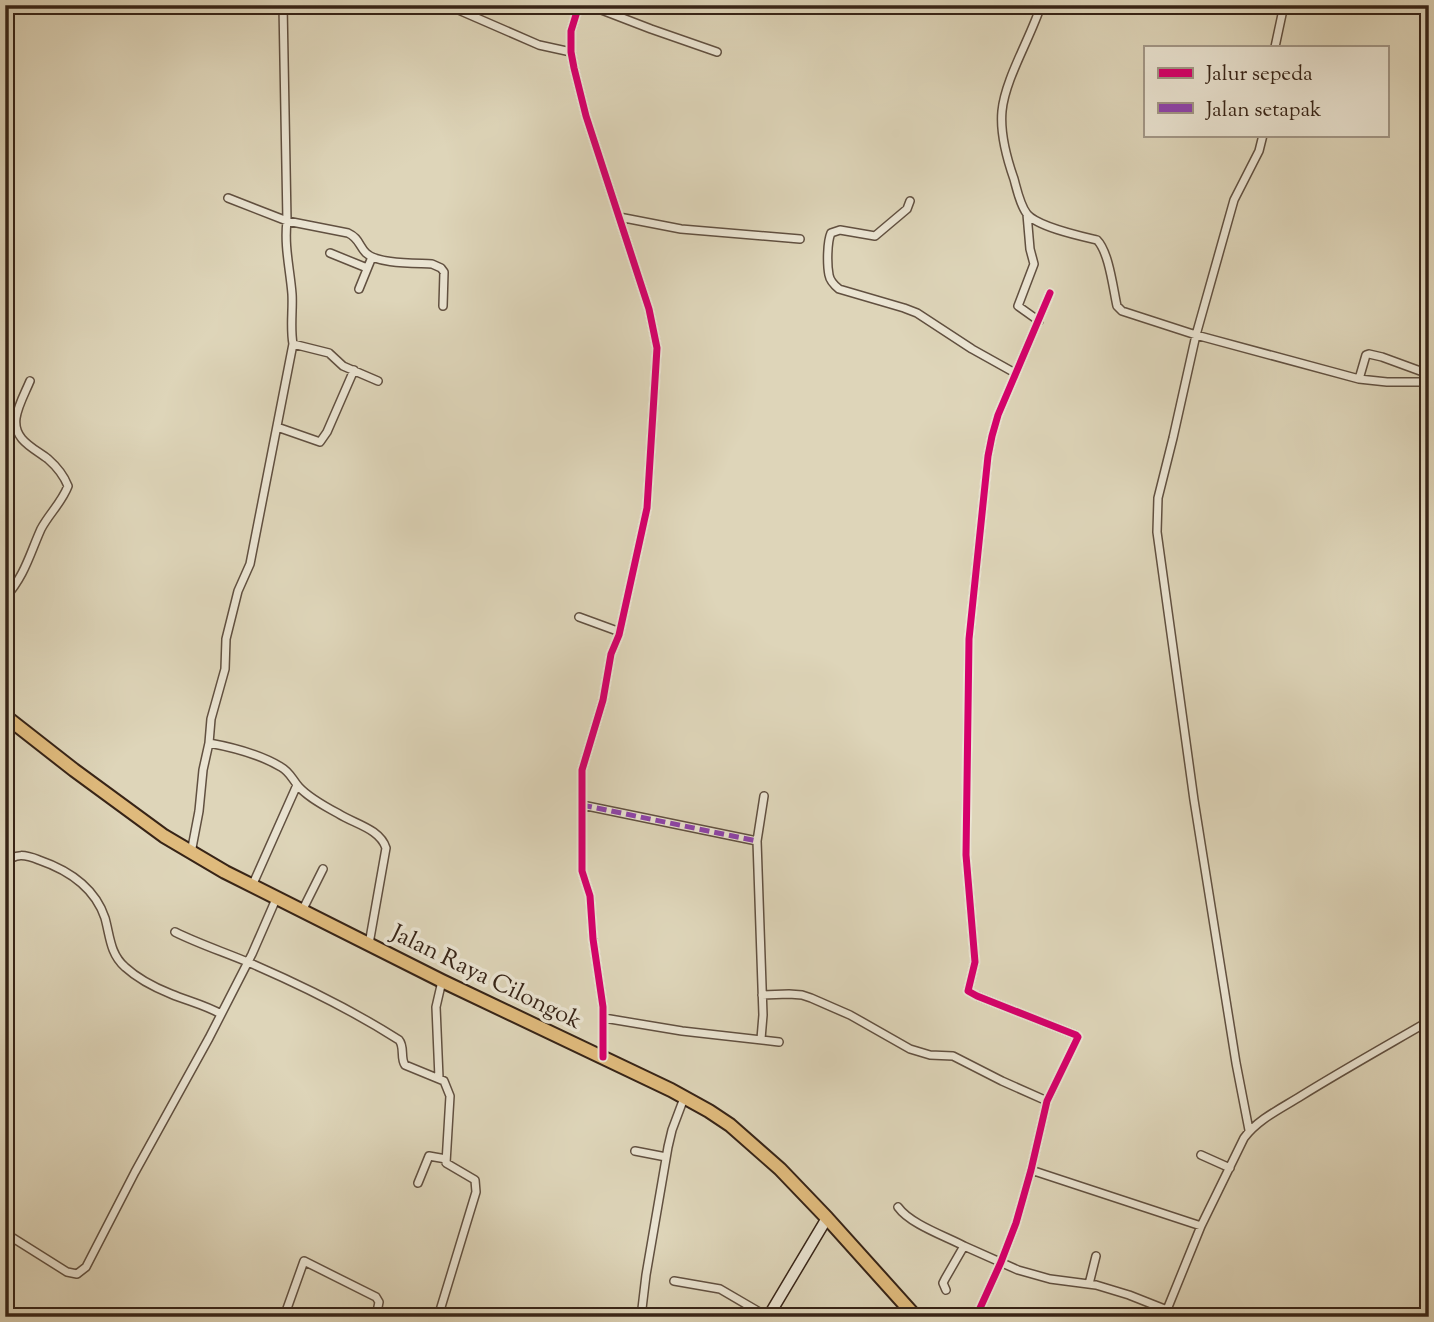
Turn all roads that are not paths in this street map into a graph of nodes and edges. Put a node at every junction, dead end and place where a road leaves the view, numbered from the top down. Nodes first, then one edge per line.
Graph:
1 (283, 5) edge
2 (447, 5) edge
3 (579, 5) edge
4 (593, 5) edge
5 (1041, 5) edge
6 (1284, 5) edge
7 (1275, 46) edge
8 (717, 51) dead end
9 (571, 52) junction
10 (1263, 136) edge
11 (228, 198) dead end
12 (910, 201) dead end
13 (1027, 214) junction
14 (620, 217) junction
15 (287, 221) junction
16 (800, 239) dead end
17 (330, 253) dead end
18 (372, 257) junction
19 (367, 268) junction
20 (359, 289) dead end
21 (1050, 293) dead end
22 (443, 306) dead end
23 (1039, 321) junction
24 (1196, 335) junction
25 (293, 344) junction
26 (354, 370) junction
27 (1423, 372) dead end
28 (1015, 373) junction
29 (1359, 379) junction
30 (30, 381) dead end
31 (378, 381) dead end
32 (1429, 382) edge
33 (277, 428) junction
34 (5, 598) edge
35 (579, 617) dead end
36 (620, 632) junction
37 (5, 716) edge
38 (209, 743) junction
39 (298, 785) junction
40 (764, 796) dead end
41 (582, 805) junction
42 (757, 841) junction
43 (191, 853) junction
44 (5, 864) edge
45 (323, 869) dead end
46 (252, 886) junction
47 (276, 899) junction
48 (302, 911) junction
49 (175, 932) dead end
50 (369, 944) junction
51 (247, 962) junction
52 (442, 981) junction
53 (762, 995) junction
54 (221, 1014) junction
55 (604, 1018) junction
56 (1429, 1021) edge
57 (761, 1040) junction
58 (779, 1042) dead end
59 (603, 1057) junction
60 (439, 1078) junction
61 (684, 1098) junction
62 (1047, 1101) junction
63 (1250, 1130) junction
64 (635, 1151) dead end
65 (1201, 1155) dead end
66 (666, 1157) junction
67 (446, 1159) junction
68 (1230, 1168) junction
69 (1031, 1171) junction
70 (418, 1182) dead end
71 (898, 1207) dead end
72 (827, 1218) junction
73 (1201, 1226) junction
74 (5, 1233) edge
75 (964, 1246) junction
76 (1096, 1256) dead end
77 (1001, 1262) junction
78 (674, 1280) dead end
79 (1089, 1284) junction
80 (946, 1290) dead end
81 (1166, 1313) edge
82 (913, 1316) edge
83 (284, 1317) edge
84 (376, 1317) edge
85 (438, 1317) edge
86 (641, 1317) edge
87 (768, 1317) edge
88 (976, 1317) edge

1 - 15 street
2 - 9 street
3 - 9 street
4 - 8 street
5 - 13 street
6 - 7 street
9 - 14 street
10 - 24 street
11 - 15 street
12 - 28 street
13 - 23 street
13 - 24 street
14 - 16 street
14 - 36 street
15 - 18 street
15 - 25 street
17 - 19 street
18 - 19 street
18 - 22 street
19 - 20 street
21 - 23 street
23 - 28 street
24 - 29 street
24 - 63 street
25 - 26 street
25 - 33 street
26 - 31 street
26 - 33 street
27 - 29 street
28 - 62 street
29 - 32 street
30 - 34 street
33 - 38 street
35 - 36 street
36 - 41 street
37 - 43 highway, Jalan Raya Cilongok
38 - 39 street
38 - 43 street
39 - 46 street
39 - 50 street
40 - 42 street
41 - 42 street
41 - 55 street
42 - 53 street
43 - 46 highway, Jalan Raya Cilongok
44 - 54 street
45 - 48 street
46 - 47 highway, Jalan Raya Cilongok
47 - 48 highway, Jalan Raya Cilongok
47 - 51 street
48 - 50 highway, Jalan Raya Cilongok
49 - 51 street
50 - 52 highway, Jalan Raya Cilongok
51 - 54 street
51 - 60 street
52 - 59 highway, Jalan Raya Cilongok
52 - 60 street
53 - 57 street
53 - 62 street
54 - 74 street
55 - 57 street
55 - 59 street
56 - 63 street
57 - 58 street
59 - 61 highway, Jalan Raya Cilongok
60 - 67 street
61 - 66 street
61 - 72 highway, Jalan Raya Cilongok
62 - 69 street
63 - 68 street
64 - 66 street
65 - 68 street
66 - 86 street
67 - 70 street
67 - 85 street
68 - 73 street
69 - 73 street
69 - 77 street
71 - 75 street
72 - 82 highway, Jalan Raya Cilongok
72 - 87 street
73 - 81 street
75 - 77 street
75 - 80 street
76 - 79 street
77 - 79 street
77 - 88 street
78 - 87 street
79 - 81 street
83 - 84 street

